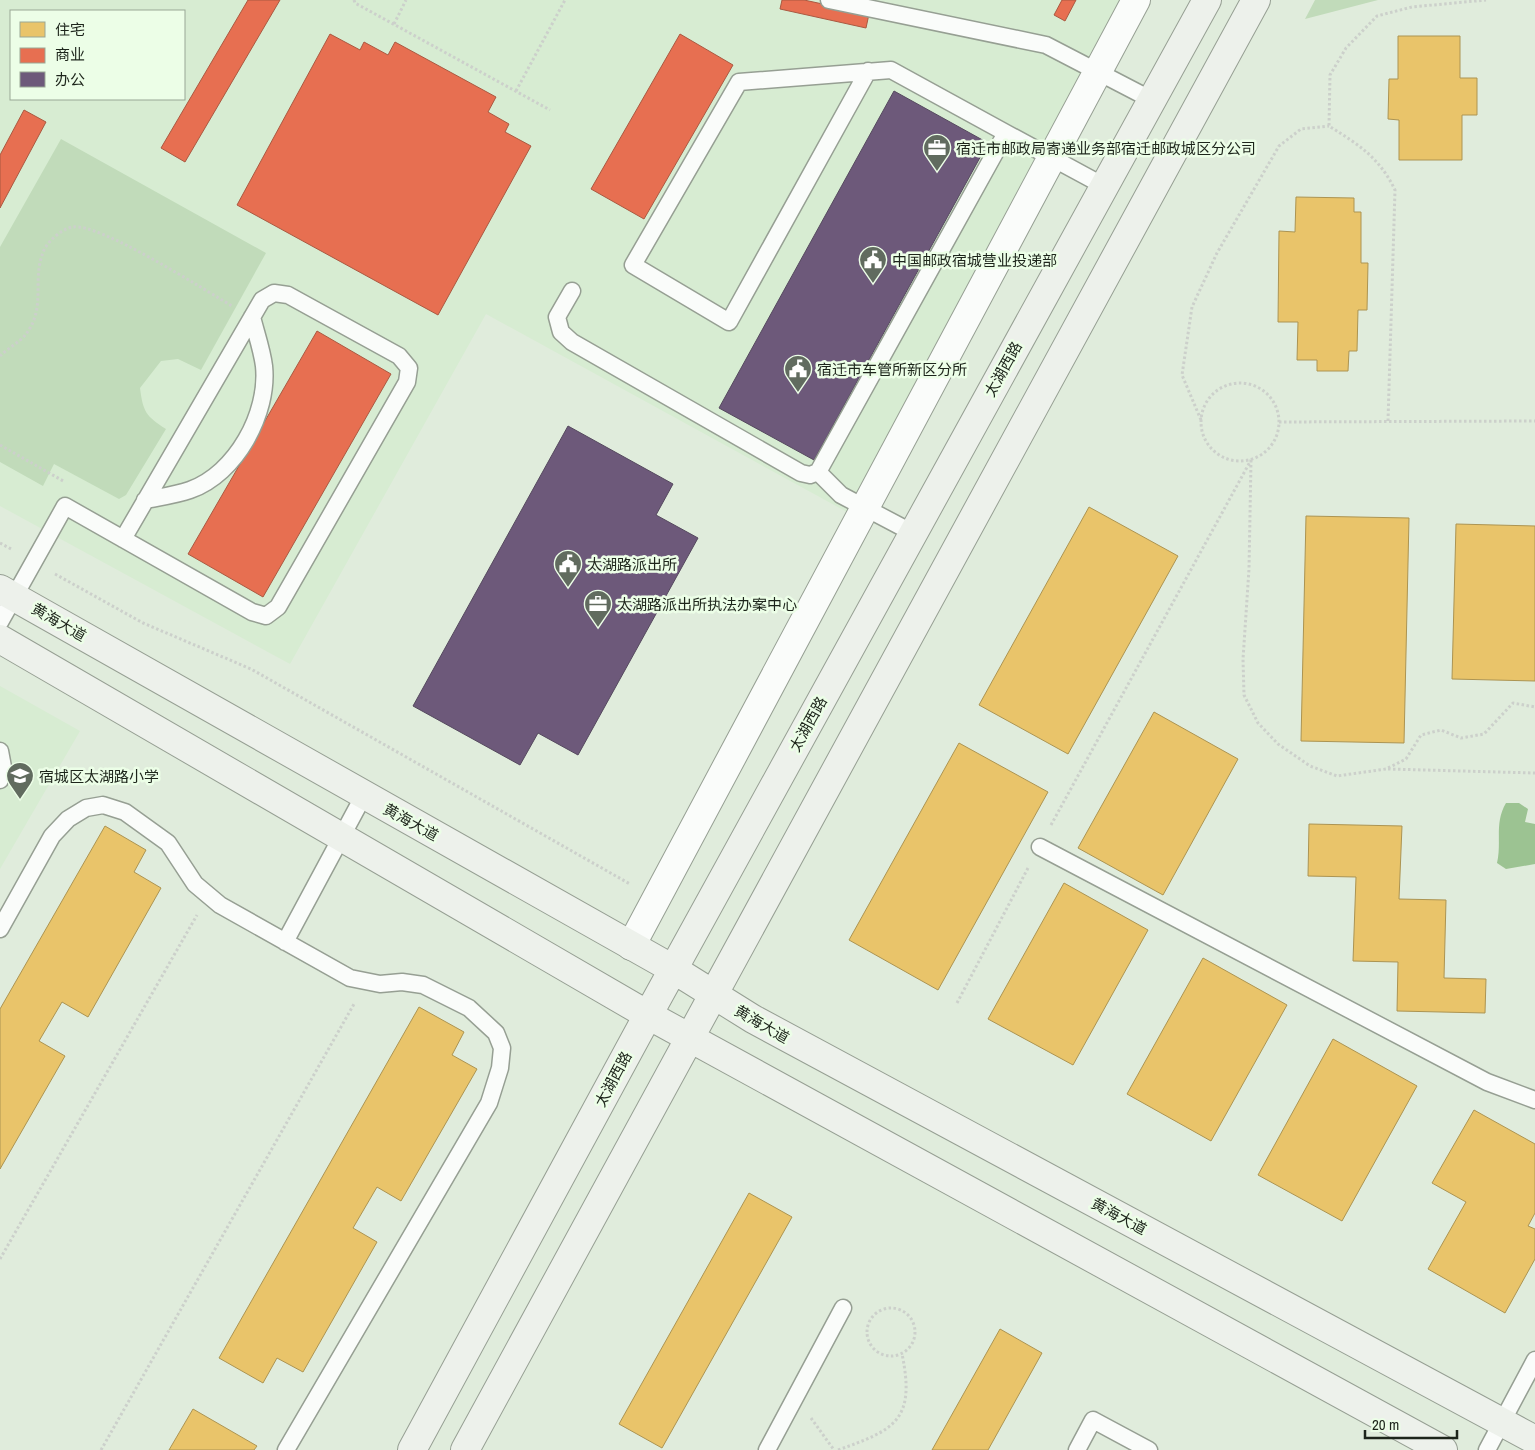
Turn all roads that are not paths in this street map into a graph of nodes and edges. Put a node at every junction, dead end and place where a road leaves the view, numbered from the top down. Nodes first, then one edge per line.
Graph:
1 (829, 0) edge
2 (1136, 0) edge
3 (1206, 0) edge
4 (1256, 0) edge
5 (868, 71) junction
6 (1098, 71) junction
7 (1152, 100) junction
8 (1006, 133) junction
9 (1052, 158) junction
10 (1104, 186) junction
11 (572, 291) dead end
12 (252, 317) junction
13 (818, 472) junction
14 (145, 500) junction
15 (865, 508) junction
16 (913, 533) junction
17 (123, 539) junction
18 (7, 593) edge
19 (0, 622) edge
20 (0, 639) edge
21 (0, 751) edge
22 (0, 780) edge
23 (364, 795) junction
24 (342, 838) junction
25 (1040, 847) road end
26 (0, 929) edge
27 (286, 942) junction
28 (631, 946) junction
29 (673, 970) junction
30 (714, 995) junction
31 (648, 1015) junction
32 (688, 1038) junction
33 (1535, 1100) edge
34 (843, 1308) dead end
35 (1535, 1360) edge
36 (1502, 1422) junction
37 (1527, 1442) edge
38 (286, 1450) edge
39 (412, 1450) edge
40 (465, 1450) edge
41 (767, 1450) edge
42 (1077, 1450) edge
43 (1148, 1450) edge
44 (1442, 1450) edge
45 (1487, 1450) edge

1 - 6 lane
2 - 6 street
3 - 7 street, 太湖西路
4 - 30 street
5 - 5 lane
5 - 8 lane
6 - 7 lane
6 - 9 street
7 - 10 street, 太湖西路
8 - 9 lane
8 - 13 lane
9 - 10 lane
9 - 15 street
10 - 16 street, 太湖西路
11 - 13 lane
12 - 14 lane
12 - 14 lane
12 - 17 lane
13 - 15 lane
14 - 17 lane
15 - 16 lane
15 - 28 street
16 - 29 street, 太湖西路
17 - 18 lane
18 - 19 lane
18 - 23 street, 黄海大道
20 - 24 street
21 - 22 lane
23 - 24 lane
23 - 28 street, 黄海大道
24 - 27 lane
24 - 31 street
25 - 33 lane
26 - 27 lane
27 - 38 lane
28 - 29 street, 黄海大道
29 - 30 street, 黄海大道
29 - 31 street, 太湖西路
30 - 32 street
30 - 36 street, 黄海大道
31 - 32 street
31 - 39 street, 太湖西路
32 - 40 street
32 - 44 street
34 - 41 lane
35 - 36 lane
36 - 37 street, 黄海大道
36 - 45 lane
42 - 43 lane

